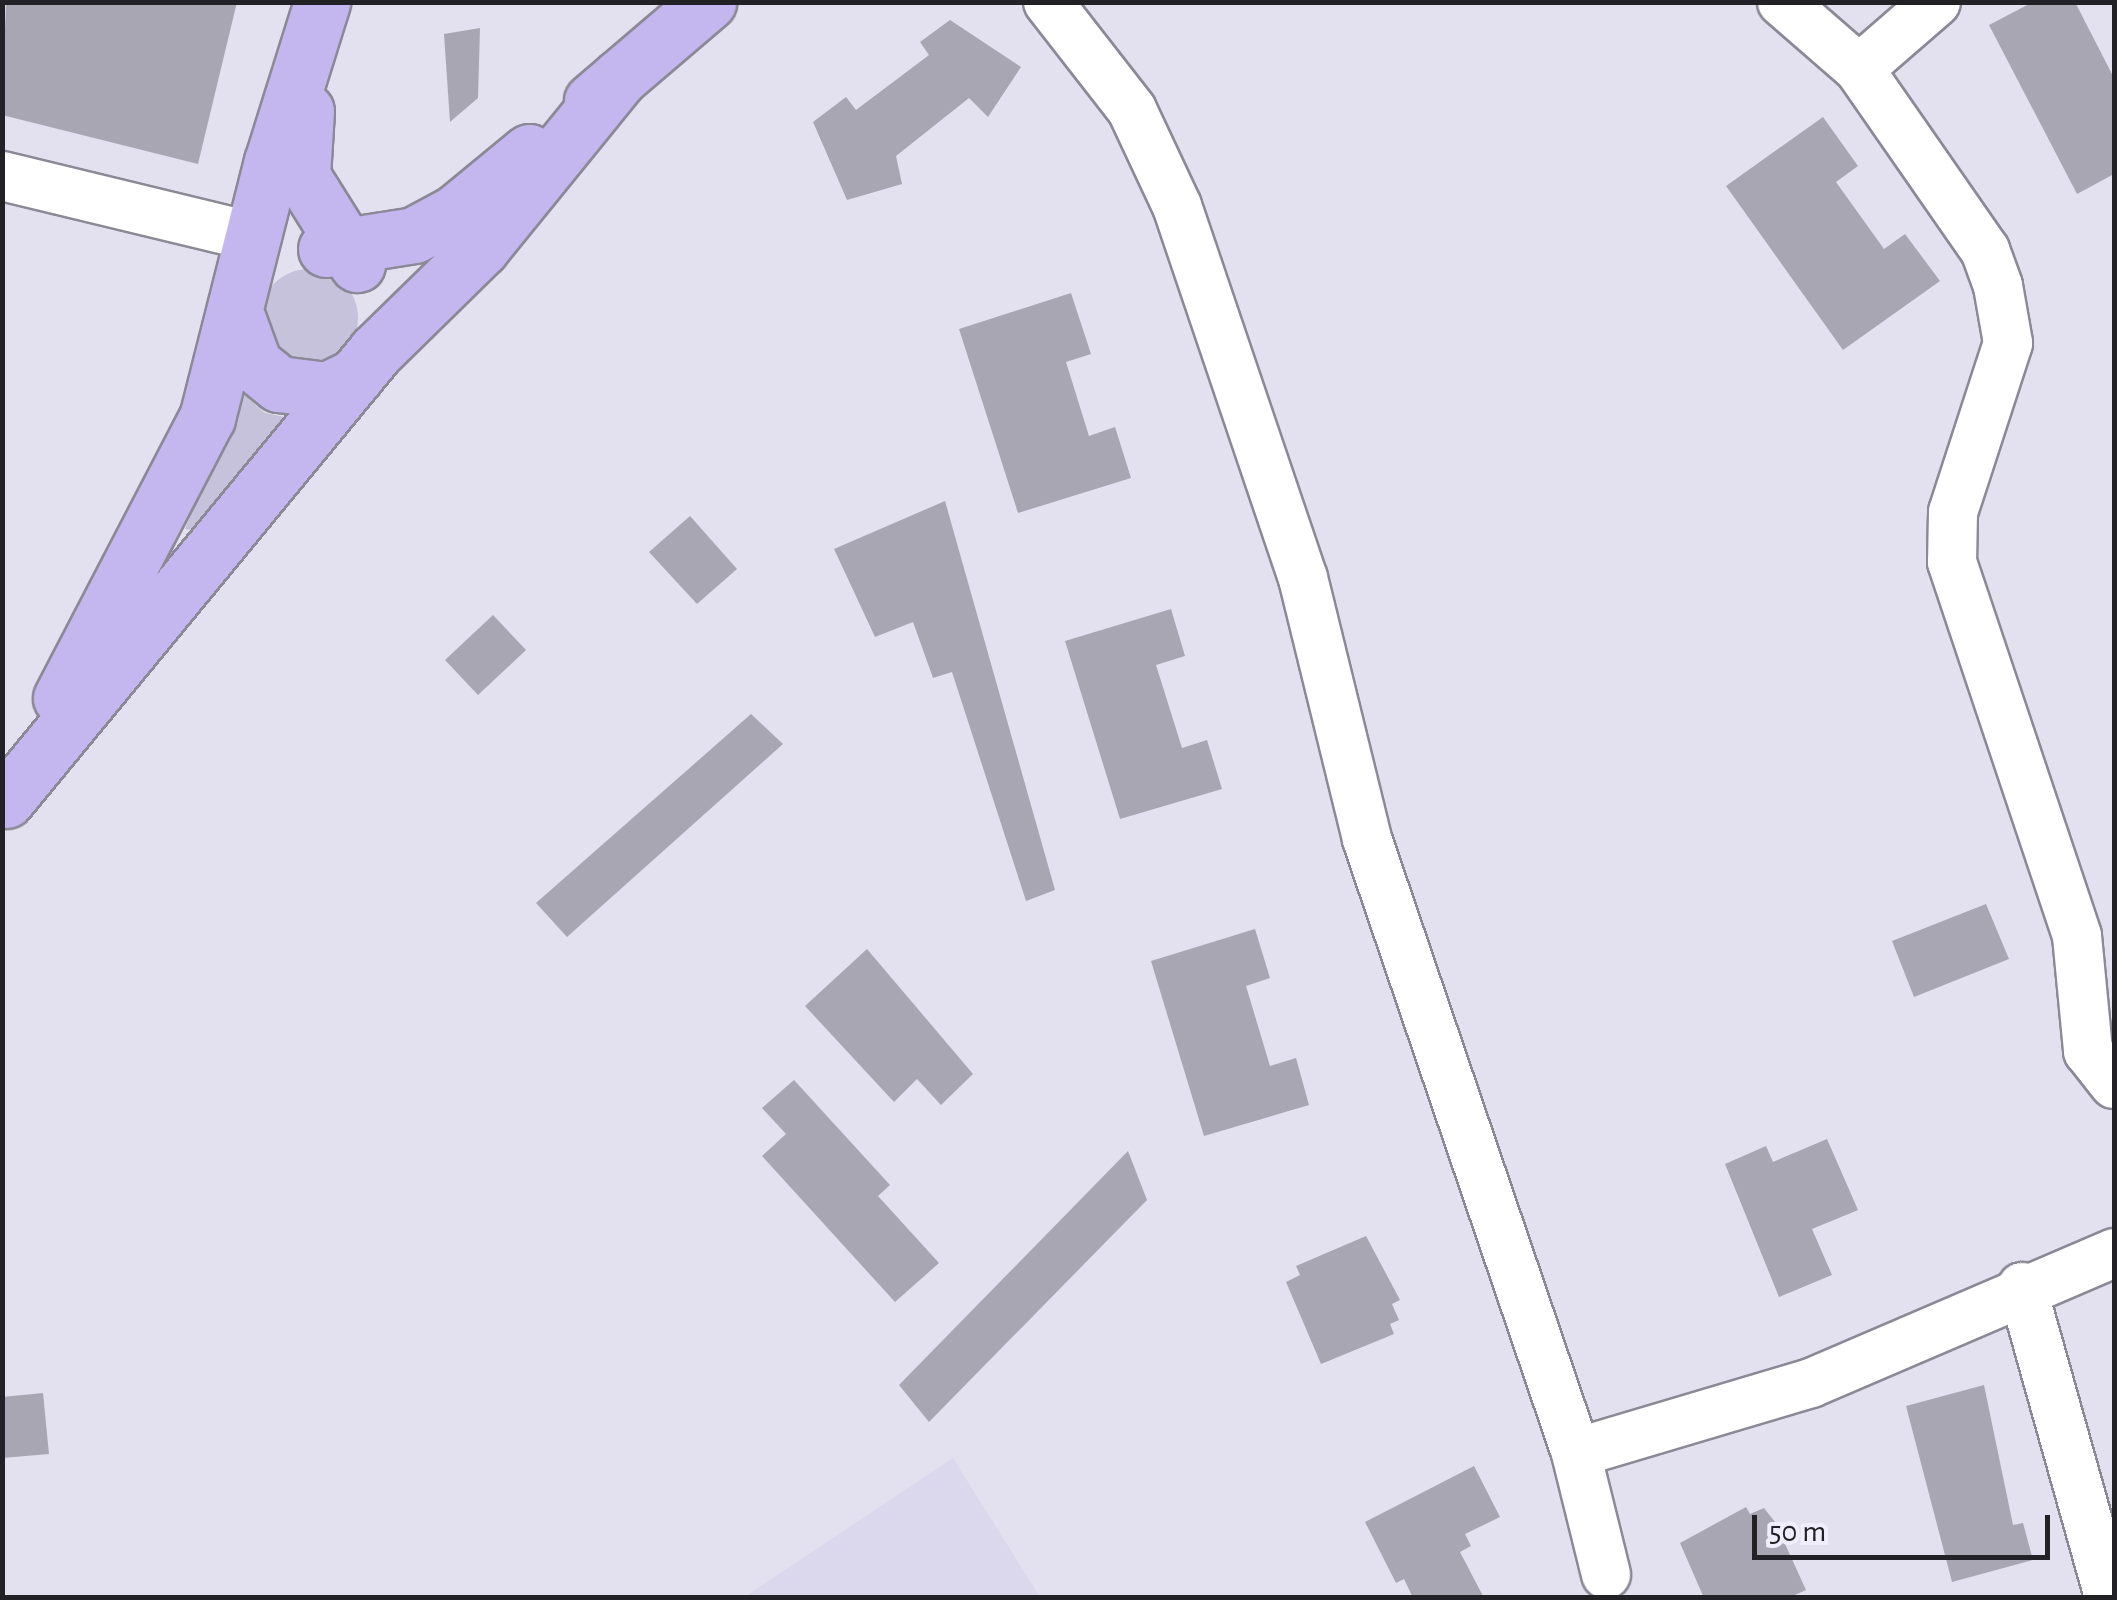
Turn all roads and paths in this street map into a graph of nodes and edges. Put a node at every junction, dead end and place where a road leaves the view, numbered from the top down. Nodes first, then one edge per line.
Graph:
1 (708, 2) edge
2 (1048, 2) edge
3 (1936, 2) edge
4 (320, 8) edge
5 (1790, 9) edge
6 (1860, 70) junction
7 (619, 78) junction
8 (2, 176) edge
9 (342, 253) junction
10 (246, 282) junction
11 (366, 364) junction
12 (4, 803) edge
13 (2078, 936) junction
14 (2114, 1000) edge
15 (2114, 1084) edge
16 (2114, 1252) edge
17 (2022, 1287) junction
18 (1576, 1453) junction
19 (1606, 1574) dead end
20 (2109, 1596) edge

1 - 7 main road
2 - 18 street
3 - 6 street
4 - 9 main road
4 - 10 main road
5 - 6 street
6 - 13 street
7 - 9 main road
7 - 11 main road
8 - 10 street
9 - 10 main road
9 - 11 main road
10 - 11 main road
10 - 12 main road
11 - 12 main road
13 - 14 street
13 - 15 street
16 - 17 street
17 - 18 street
17 - 20 street
18 - 19 street

